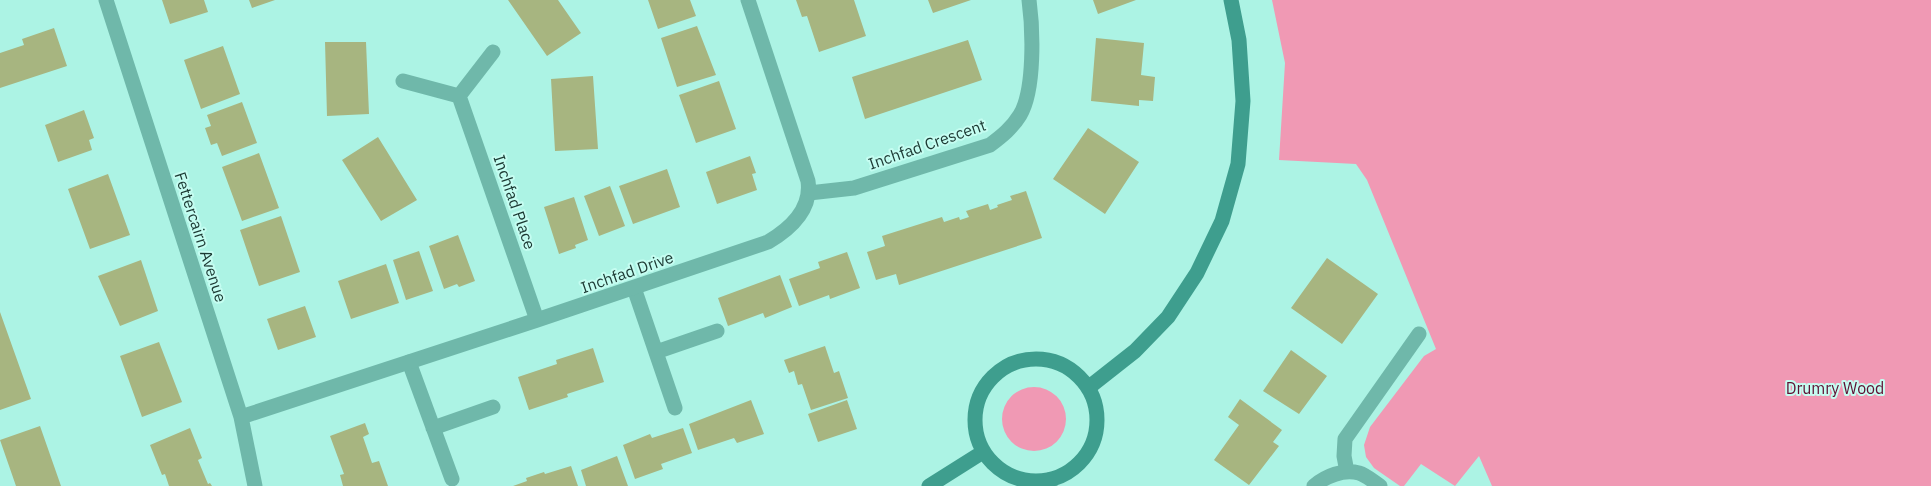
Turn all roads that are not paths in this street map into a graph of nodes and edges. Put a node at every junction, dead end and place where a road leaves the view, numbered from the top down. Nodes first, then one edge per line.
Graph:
1 (106, 0) edge
2 (748, 0) edge
3 (1029, 0) edge
4 (1231, 0) edge
5 (494, 52) dead end
6 (403, 81) dead end
7 (459, 96) junction
8 (809, 193) junction
9 (634, 288) junction
10 (537, 320) junction
11 (717, 331) dead end
12 (1419, 334) dead end
13 (656, 352) junction
14 (409, 362) junction
15 (1088, 388) junction
16 (493, 407) dead end
17 (675, 408) dead end
18 (241, 417) junction
19 (433, 428) junction
20 (983, 452) junction
21 (1347, 472) junction
22 (452, 479) dead end
23 (1049, 483) edge
24 (255, 486) edge
25 (928, 486) edge
26 (1314, 486) edge
27 (1380, 486) edge

1 - 18 street, Fettercairn Avenue
2 - 8 street
3 - 8 street, Inchfad Crescent
4 - 15 street
5 - 7 street
6 - 7 street
7 - 10 street, Inchfad Place
8 - 9 street, Inchfad Drive
9 - 10 street, Inchfad Drive
9 - 13 street
10 - 14 street, Inchfad Drive
11 - 13 street
12 - 21 street
13 - 17 street
14 - 18 street, Inchfad Drive
14 - 19 street
15 - 20 street
15 - 23 street
16 - 19 street
18 - 24 street, Fettercairn Avenue
19 - 22 street
20 - 23 street
20 - 25 street
21 - 26 street
21 - 27 street

